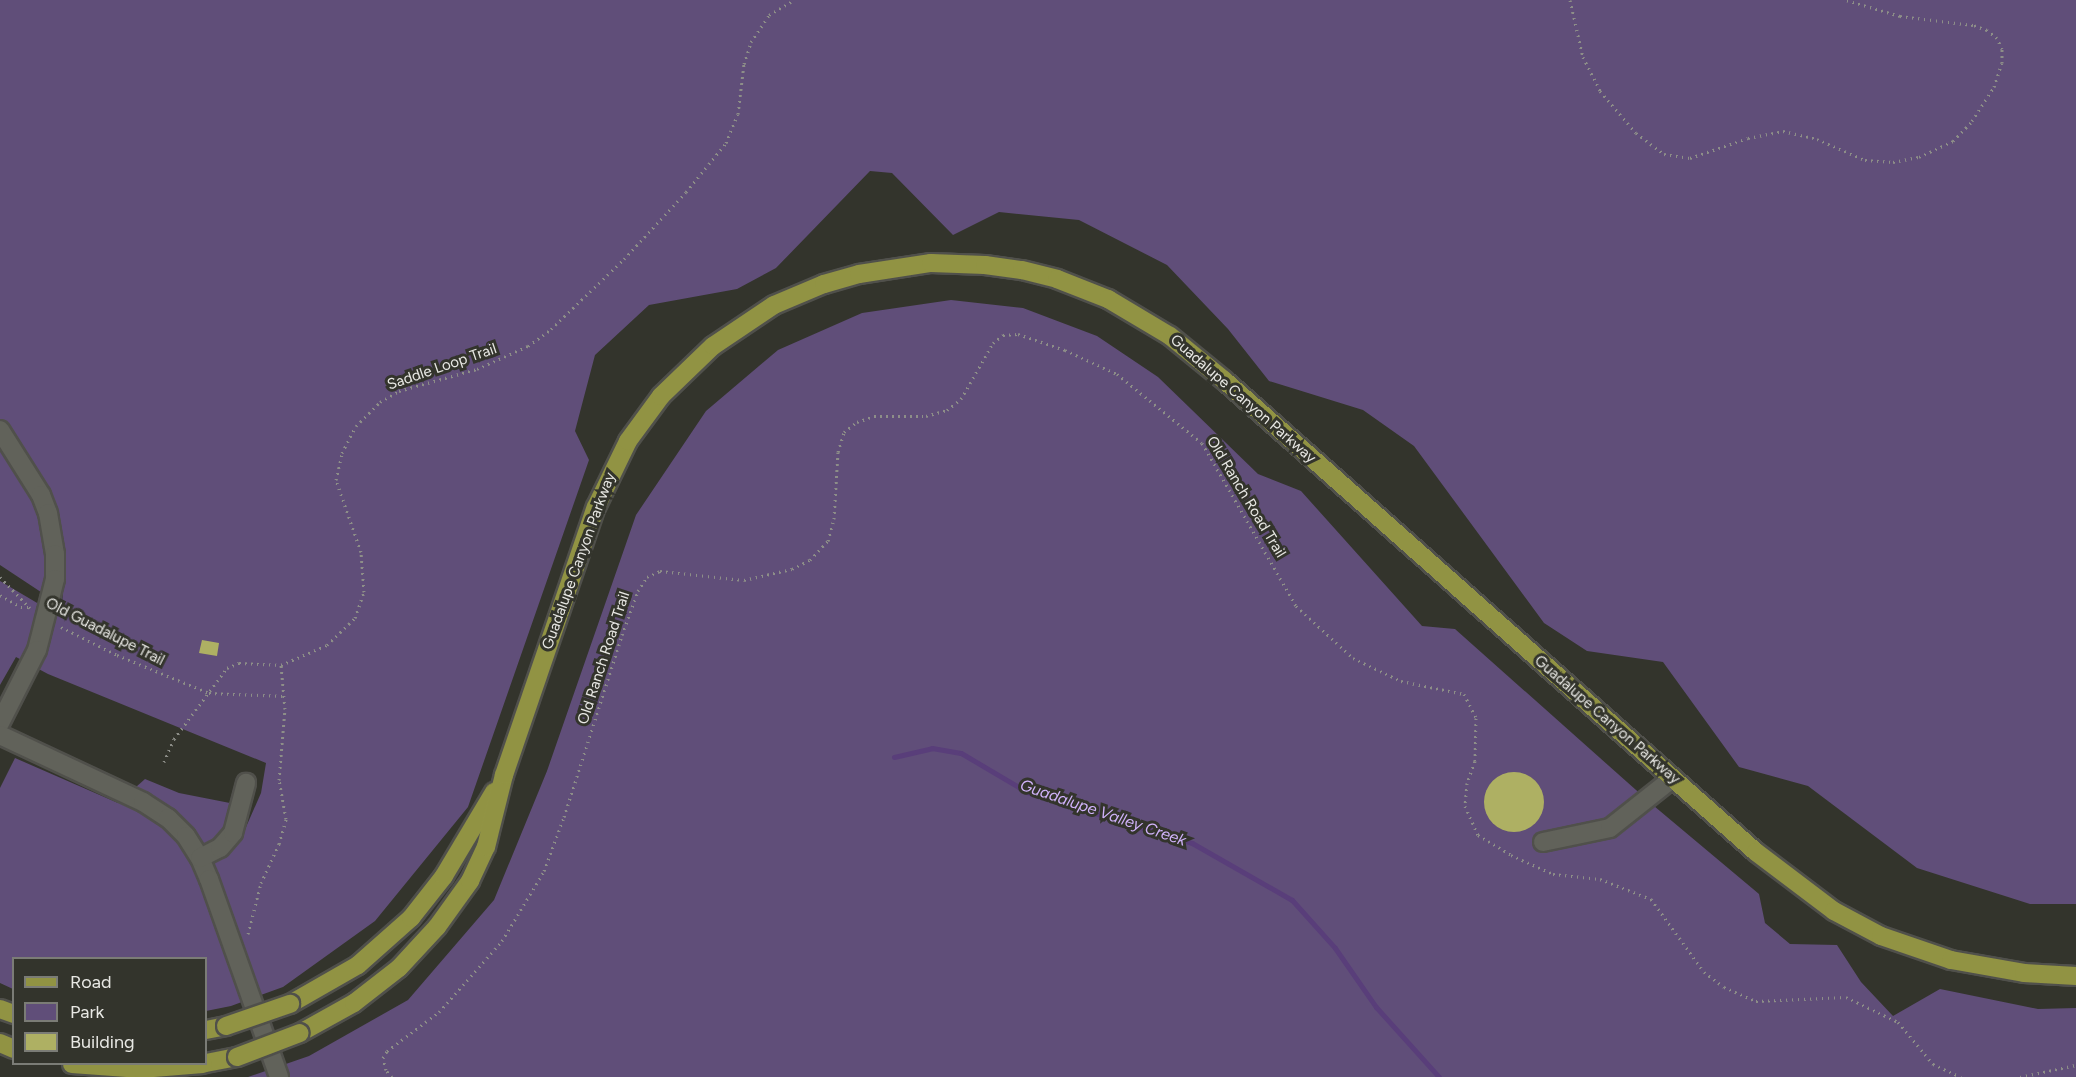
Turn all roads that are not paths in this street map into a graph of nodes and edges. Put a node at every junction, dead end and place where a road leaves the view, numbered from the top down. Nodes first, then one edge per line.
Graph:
1 (0, 430) edge
2 (0, 723) edge
3 (0, 735) edge
4 (504, 775) junction
5 (1673, 778) junction
6 (246, 783) dead end
7 (1543, 842) dead end
8 (200, 858) junction
9 (2076, 976) edge
10 (207, 1030) edge
11 (207, 1062) edge
12 (86, 1065) edge
13 (183, 1065) edge
14 (279, 1077) edge

1 - 2 lane
3 - 8 lane
4 - 5 main road, Guadalupe Canyon Parkway
4 - 10 main road, Guadalupe Canyon Parkway, bridge
4 - 11 main road, Guadalupe Canyon Parkway, bridge
5 - 7 lane
5 - 9 main road, Guadalupe Canyon Parkway
6 - 8 lane
8 - 14 lane
12 - 13 main road, Guadalupe Canyon Parkway

